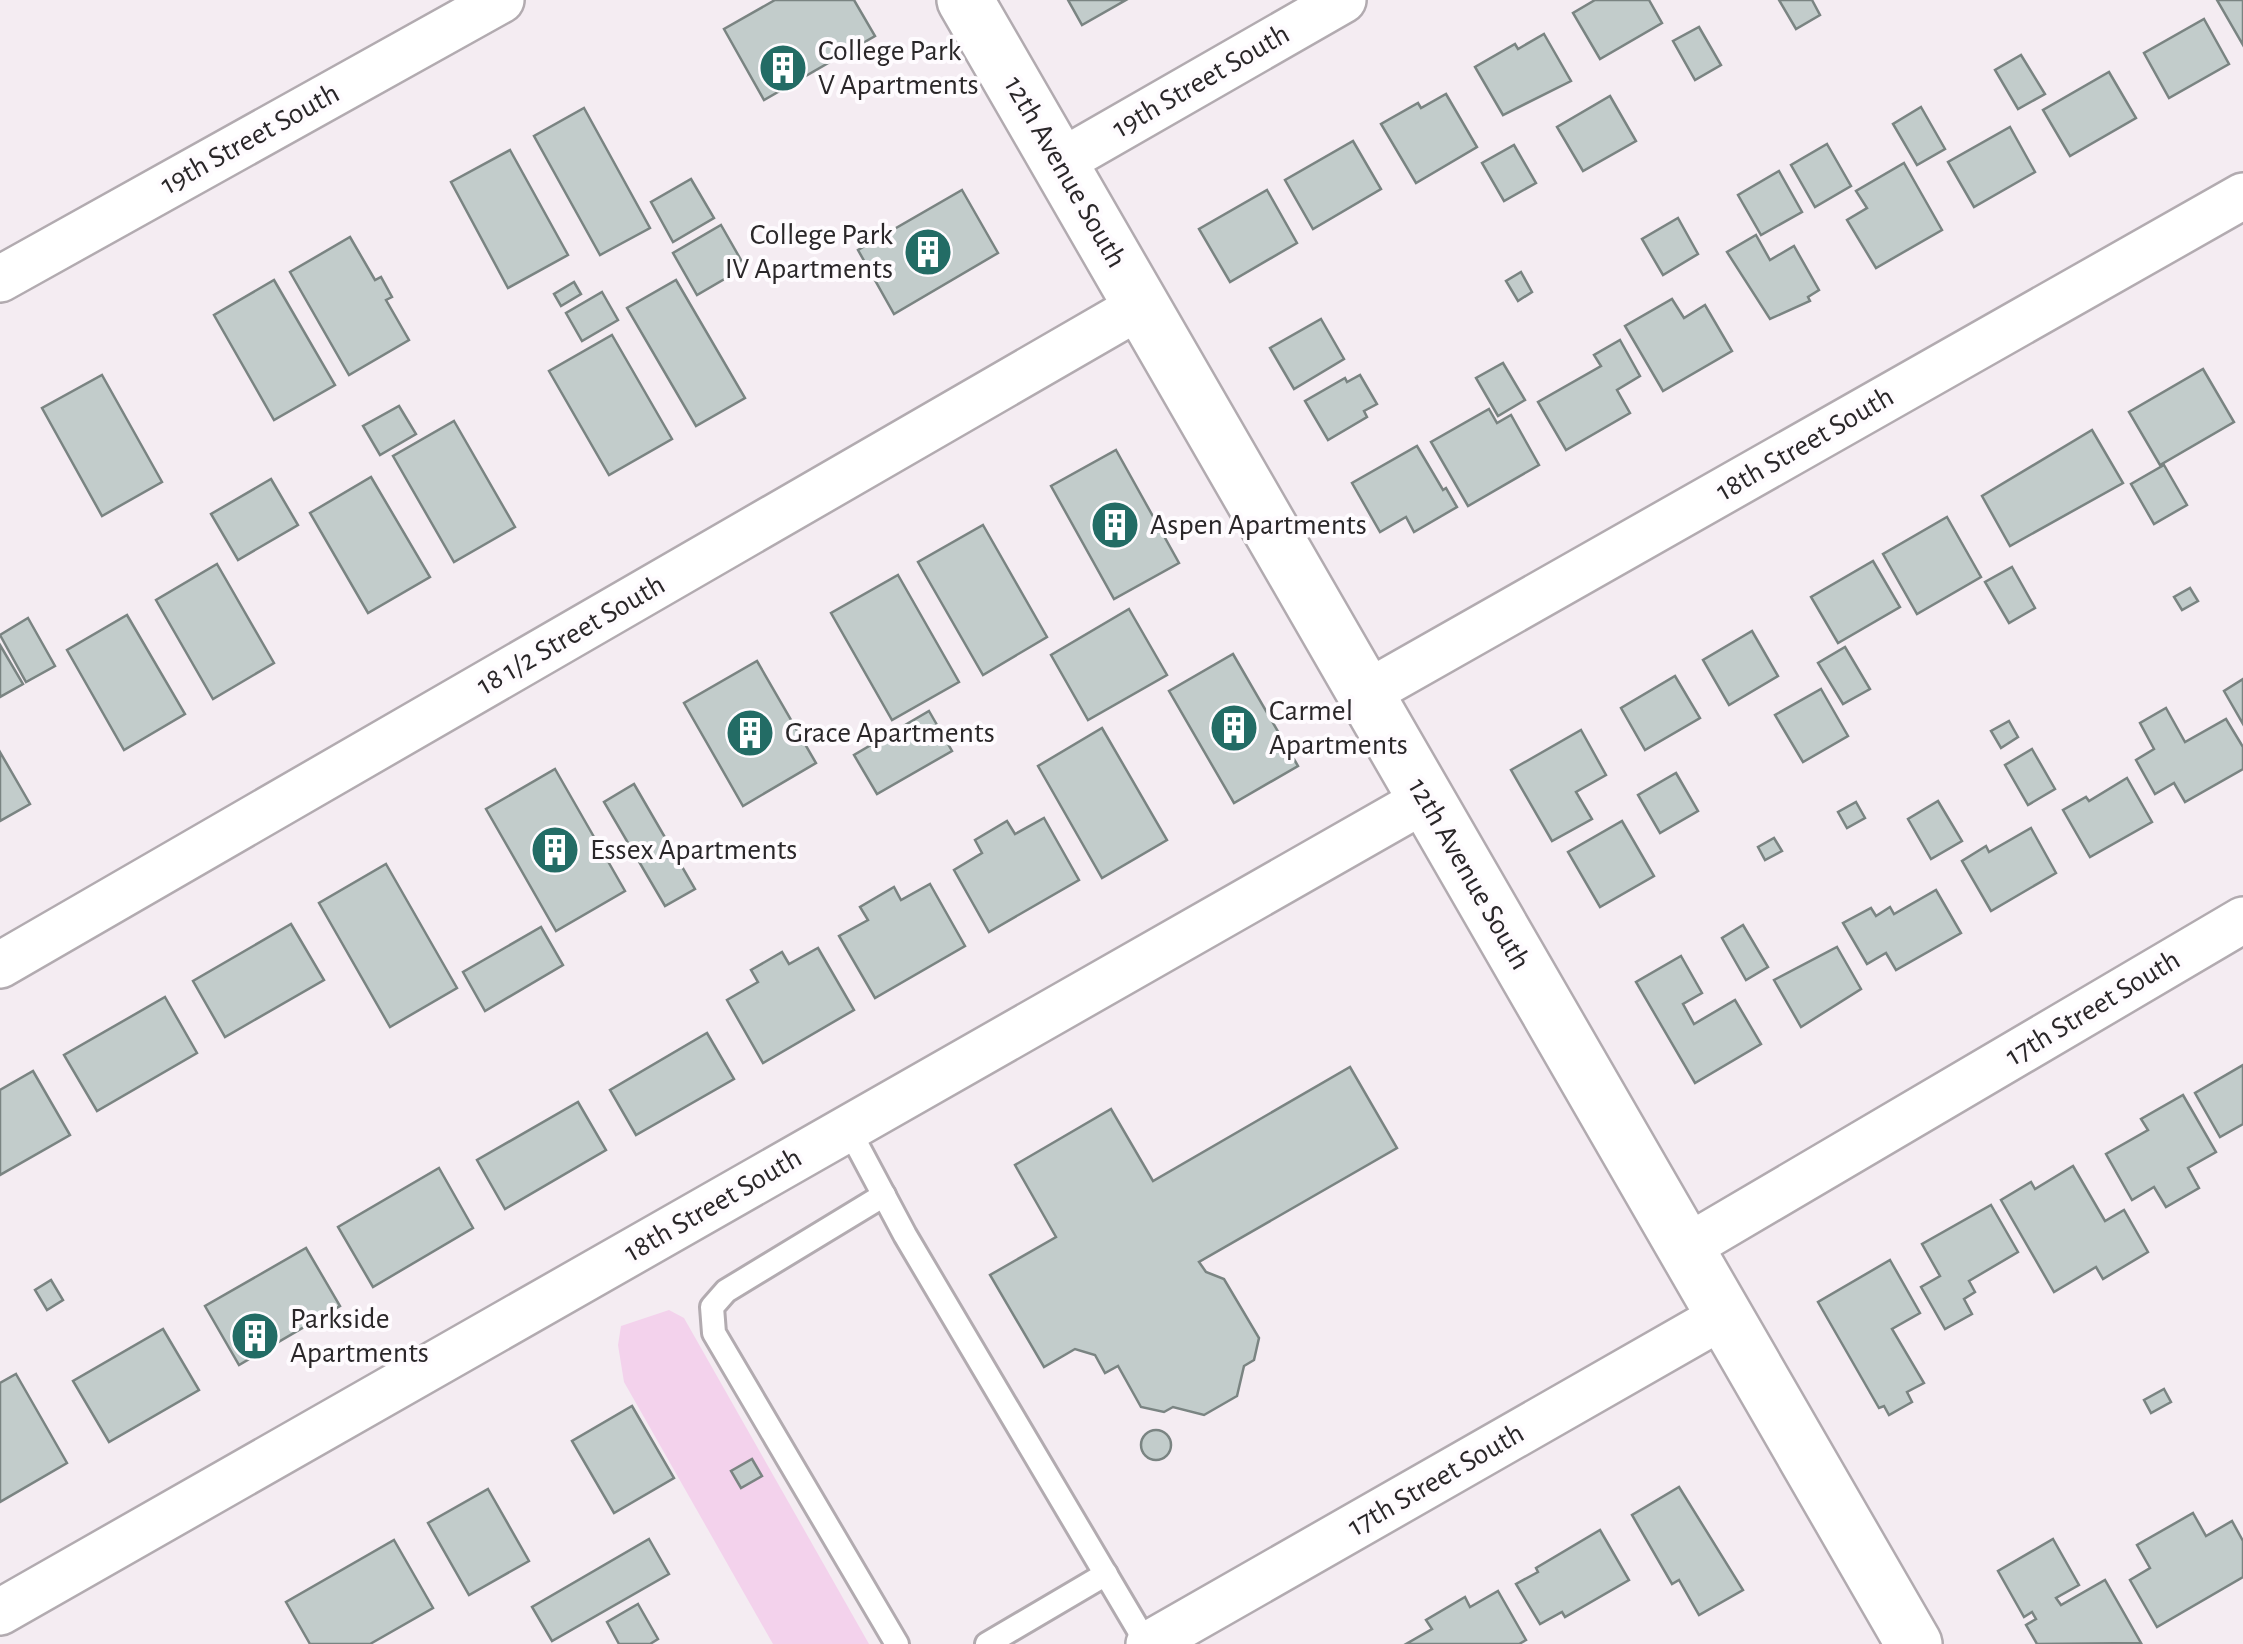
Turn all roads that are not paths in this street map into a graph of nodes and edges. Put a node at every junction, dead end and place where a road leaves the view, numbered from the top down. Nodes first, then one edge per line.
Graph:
1 (501, 0) edge
2 (965, 0) edge
3 (1343, 0) edge
4 (1059, 162) junction
5 (2243, 196) edge
6 (0, 278) edge
7 (1142, 305) junction
8 (1367, 693) junction
9 (1426, 799) junction
10 (2243, 920) edge
11 (0, 965) edge
12 (848, 1128) junction
13 (884, 1196) junction
14 (1684, 1249) junction
15 (1723, 1316) junction
16 (1106, 1574) junction
17 (0, 1612) edge
18 (896, 1644) edge
19 (987, 1644) edge
20 (1148, 1644) edge
21 (1914, 1644) edge

1 - 6 street, 19th Street South
2 - 4 street, 12th Avenue South
3 - 4 street, 19th Street South
4 - 7 street, 12th Avenue South
5 - 8 street, 18th Street South
7 - 8 street, 12th Avenue South
7 - 11 street, 18 1/2 Street South
8 - 9 street, 12th Avenue South
9 - 12 street, 18th Street South
9 - 14 street, 12th Avenue South
10 - 14 street, 17th Street South
12 - 13 lane
12 - 17 street, 18th Street South
13 - 16 lane
13 - 18 lane
14 - 15 street, 12th Avenue South
15 - 20 street, 17th Street South
15 - 21 street, 12th Avenue South
16 - 19 lane
16 - 20 lane

